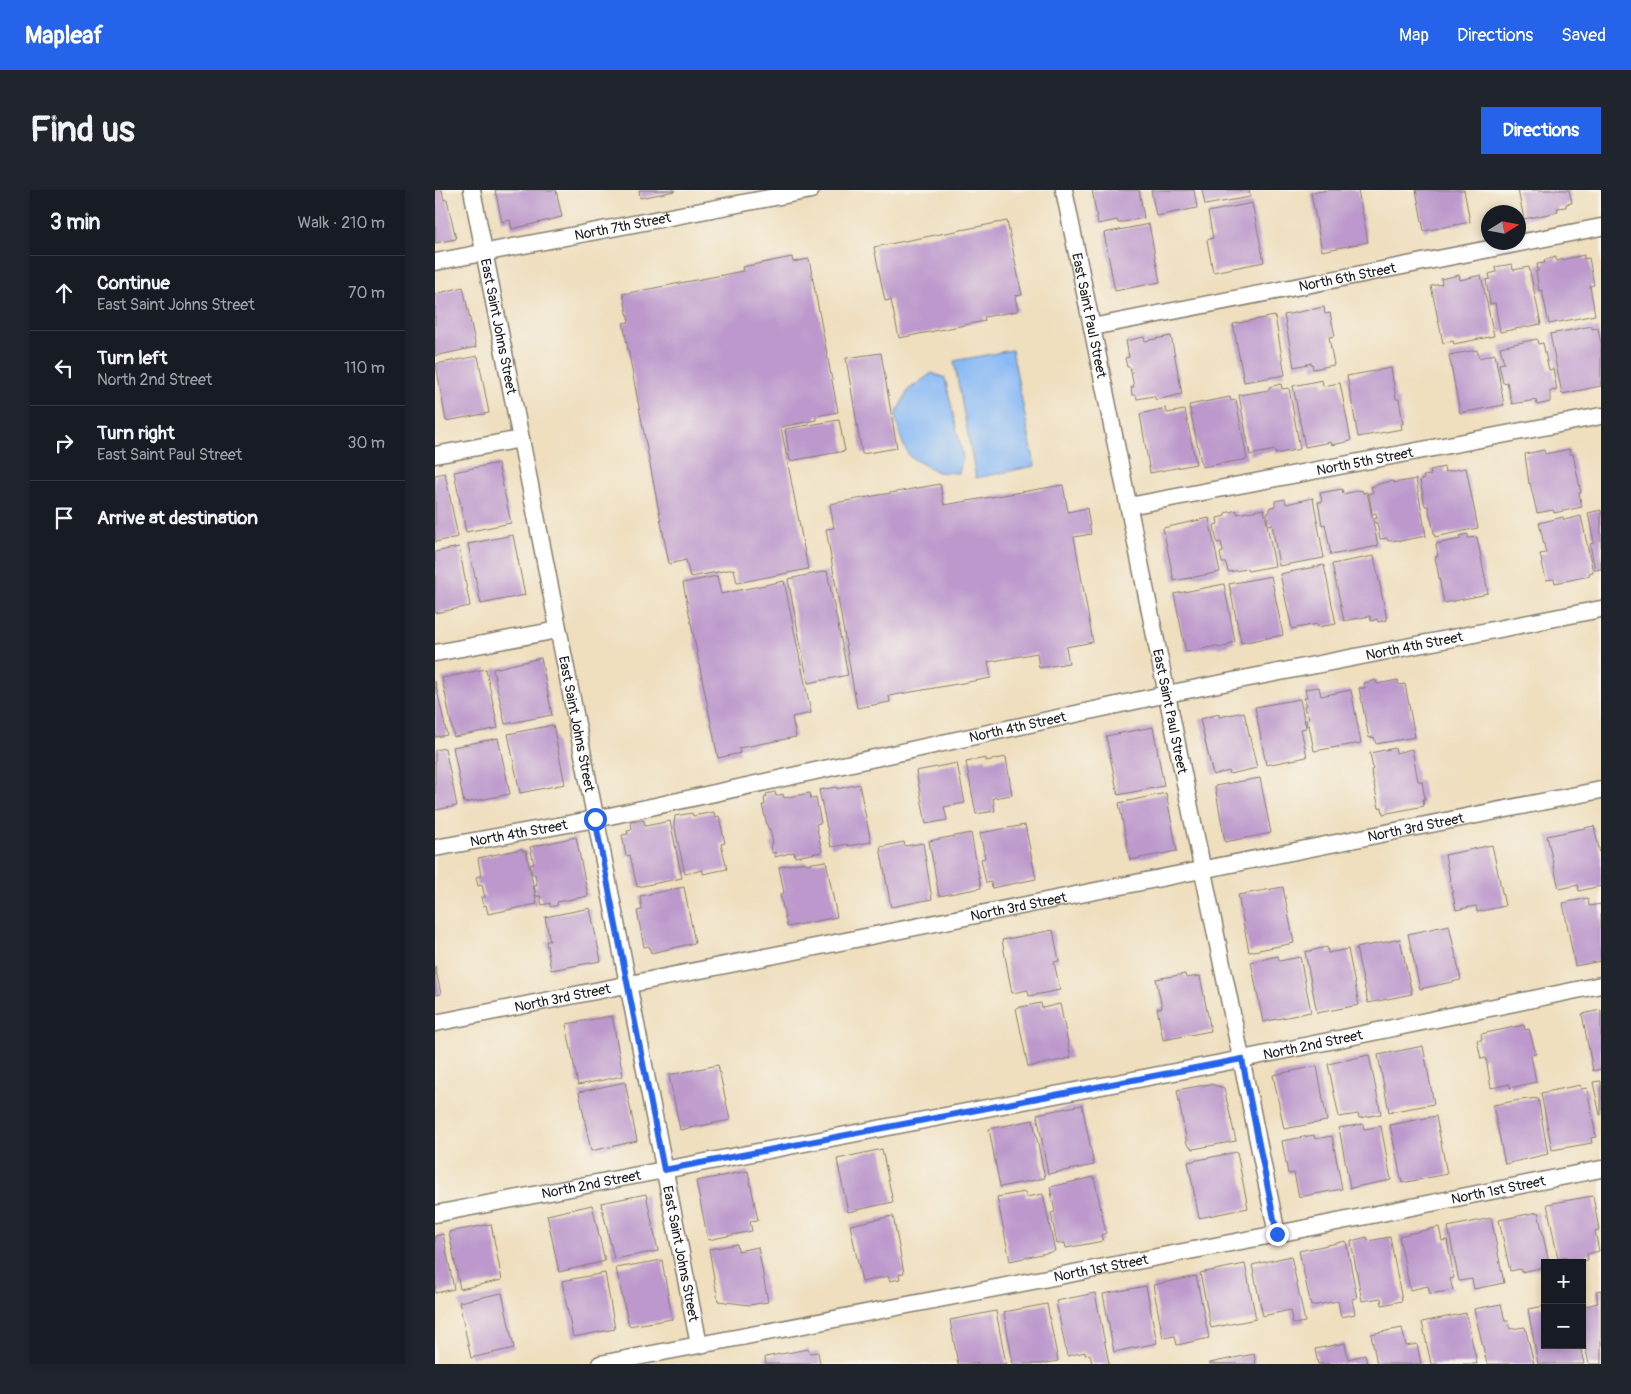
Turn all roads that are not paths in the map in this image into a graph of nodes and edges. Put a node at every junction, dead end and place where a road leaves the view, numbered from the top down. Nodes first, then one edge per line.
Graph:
1 (472, 190) edge
2 (811, 190) edge
3 (1064, 190) edge
4 (1601, 227) edge
5 (484, 252) junction
6 (435, 262) edge
7 (1092, 326) junction
8 (1601, 416) edge
9 (521, 439) junction
10 (435, 455) edge
11 (1129, 506) junction
12 (1601, 610) edge
13 (558, 630) junction
14 (435, 653) edge
15 (1167, 694) junction
16 (1601, 790) edge
17 (595, 819) junction
18 (435, 848) edge
19 (1203, 870) junction
20 (628, 984) junction
21 (1601, 985) edge
22 (435, 1023) edge
23 (1242, 1059) junction
24 (1601, 1169) edge
25 (664, 1170) junction
26 (435, 1214) edge
27 (1277, 1234) junction
28 (699, 1346) junction
29 (601, 1364) edge

1 - 5 lane, East Saint Johns Street
2 - 5 lane, North 7th Street
3 - 7 lane, East Saint Paul Street
4 - 7 lane, North 6th Street
5 - 6 lane, North 7th Street
5 - 9 lane, East Saint Johns Street
7 - 11 lane, East Saint Paul Street
8 - 11 lane, North 5th Street
9 - 10 lane
9 - 13 lane, East Saint Johns Street
11 - 15 lane, East Saint Paul Street
12 - 15 lane, North 4th Street
13 - 14 lane
13 - 17 lane, East Saint Johns Street
15 - 17 lane, North 4th Street
15 - 19 lane, East Saint Paul Street
16 - 19 lane, North 3rd Street
17 - 18 lane, North 4th Street
17 - 20 lane, East Saint Johns Street
19 - 20 lane, North 3rd Street
19 - 23 lane, East Saint Paul Street
20 - 22 lane, North 3rd Street
20 - 25 lane, East Saint Johns Street
21 - 23 lane, North 2nd Street
23 - 25 lane, North 2nd Street
23 - 27 lane, East Saint Paul Street
24 - 27 lane, North 1st Street
25 - 26 lane, North 2nd Street
25 - 28 lane, East Saint Johns Street
27 - 28 lane, North 1st Street
28 - 29 lane, North 1st Street

